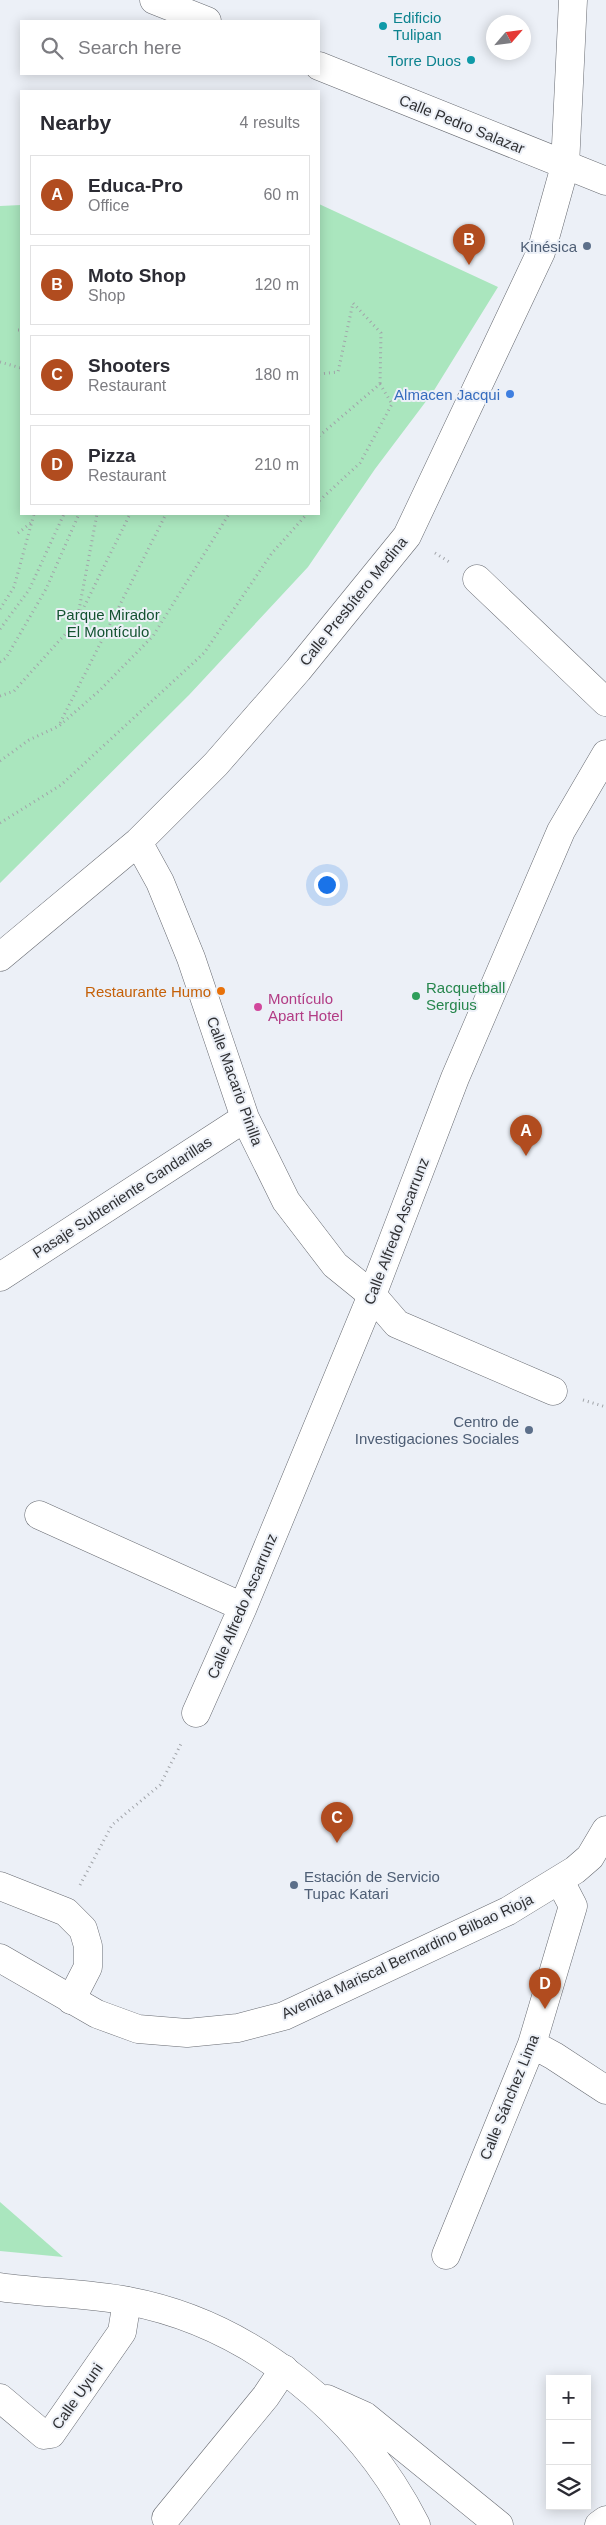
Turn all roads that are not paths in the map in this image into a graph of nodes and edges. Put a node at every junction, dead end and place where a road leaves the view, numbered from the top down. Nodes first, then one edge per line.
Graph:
1 (154, 0) edge
2 (573, 0) edge
3 (204, 20) edge
4 (320, 66) edge
5 (566, 166) junction
6 (606, 181) edge
7 (477, 579) road end
8 (606, 702) edge
9 (606, 754) edge
10 (138, 842) junction
11 (0, 957) edge
12 (245, 1118) junction
13 (0, 1277) edge
14 (372, 1295) junction
15 (553, 1391) dead end
16 (40, 1515) dead end
17 (243, 1606) junction
18 (196, 1713) road end
19 (606, 1830) edge
20 (560, 1881) junction
21 (0, 1886) edge
22 (0, 1958) edge
23 (71, 2000) junction
24 (532, 2044) junction
25 (606, 2090) edge
26 (446, 2255) dead end
27 (0, 2287) edge
28 (127, 2301) junction
29 (284, 2369) junction
30 (312, 2392) junction
31 (0, 2398) edge
32 (166, 2518) dead end
33 (606, 2520) edge
34 (416, 2525) edge
35 (498, 2525) edge
36 (599, 2525) edge

1 - 3 street
2 - 5 street, Calle Presbítero Medina
4 - 5 street, Calle Pedro Salazar
5 - 6 street, Calle Pedro Salazar
5 - 10 street, Calle Presbítero Medina
7 - 8 street
9 - 14 street, Calle Alfredo Ascarrunz
10 - 11 street, Calle Presbítero Medina
10 - 12 street, Calle Macario Pinilla
12 - 13 street, Pasaje Subteniente Gandarillas
12 - 14 street, Calle Macario Pinilla
14 - 15 street, Calle Macario Pinilla
14 - 17 street, Calle Alfredo Ascarrunz
16 - 17 street
17 - 18 street, Calle Alfredo Ascarrunz
19 - 20 street, Avenida Mariscal Bernardino Bilbao Rioja
20 - 23 street, Avenida Mariscal Bernardino Bilbao Rioja
20 - 24 street, Calle Sánchez Lima
21 - 23 street
22 - 23 street, Avenida Mariscal Bernardino Bilbao Rioja
24 - 25 street
24 - 26 street, Calle Sánchez Lima
27 - 28 street
28 - 29 street
28 - 31 street, Calle Uyuni
29 - 30 street
29 - 32 street
30 - 34 street
30 - 35 street
33 - 36 street

